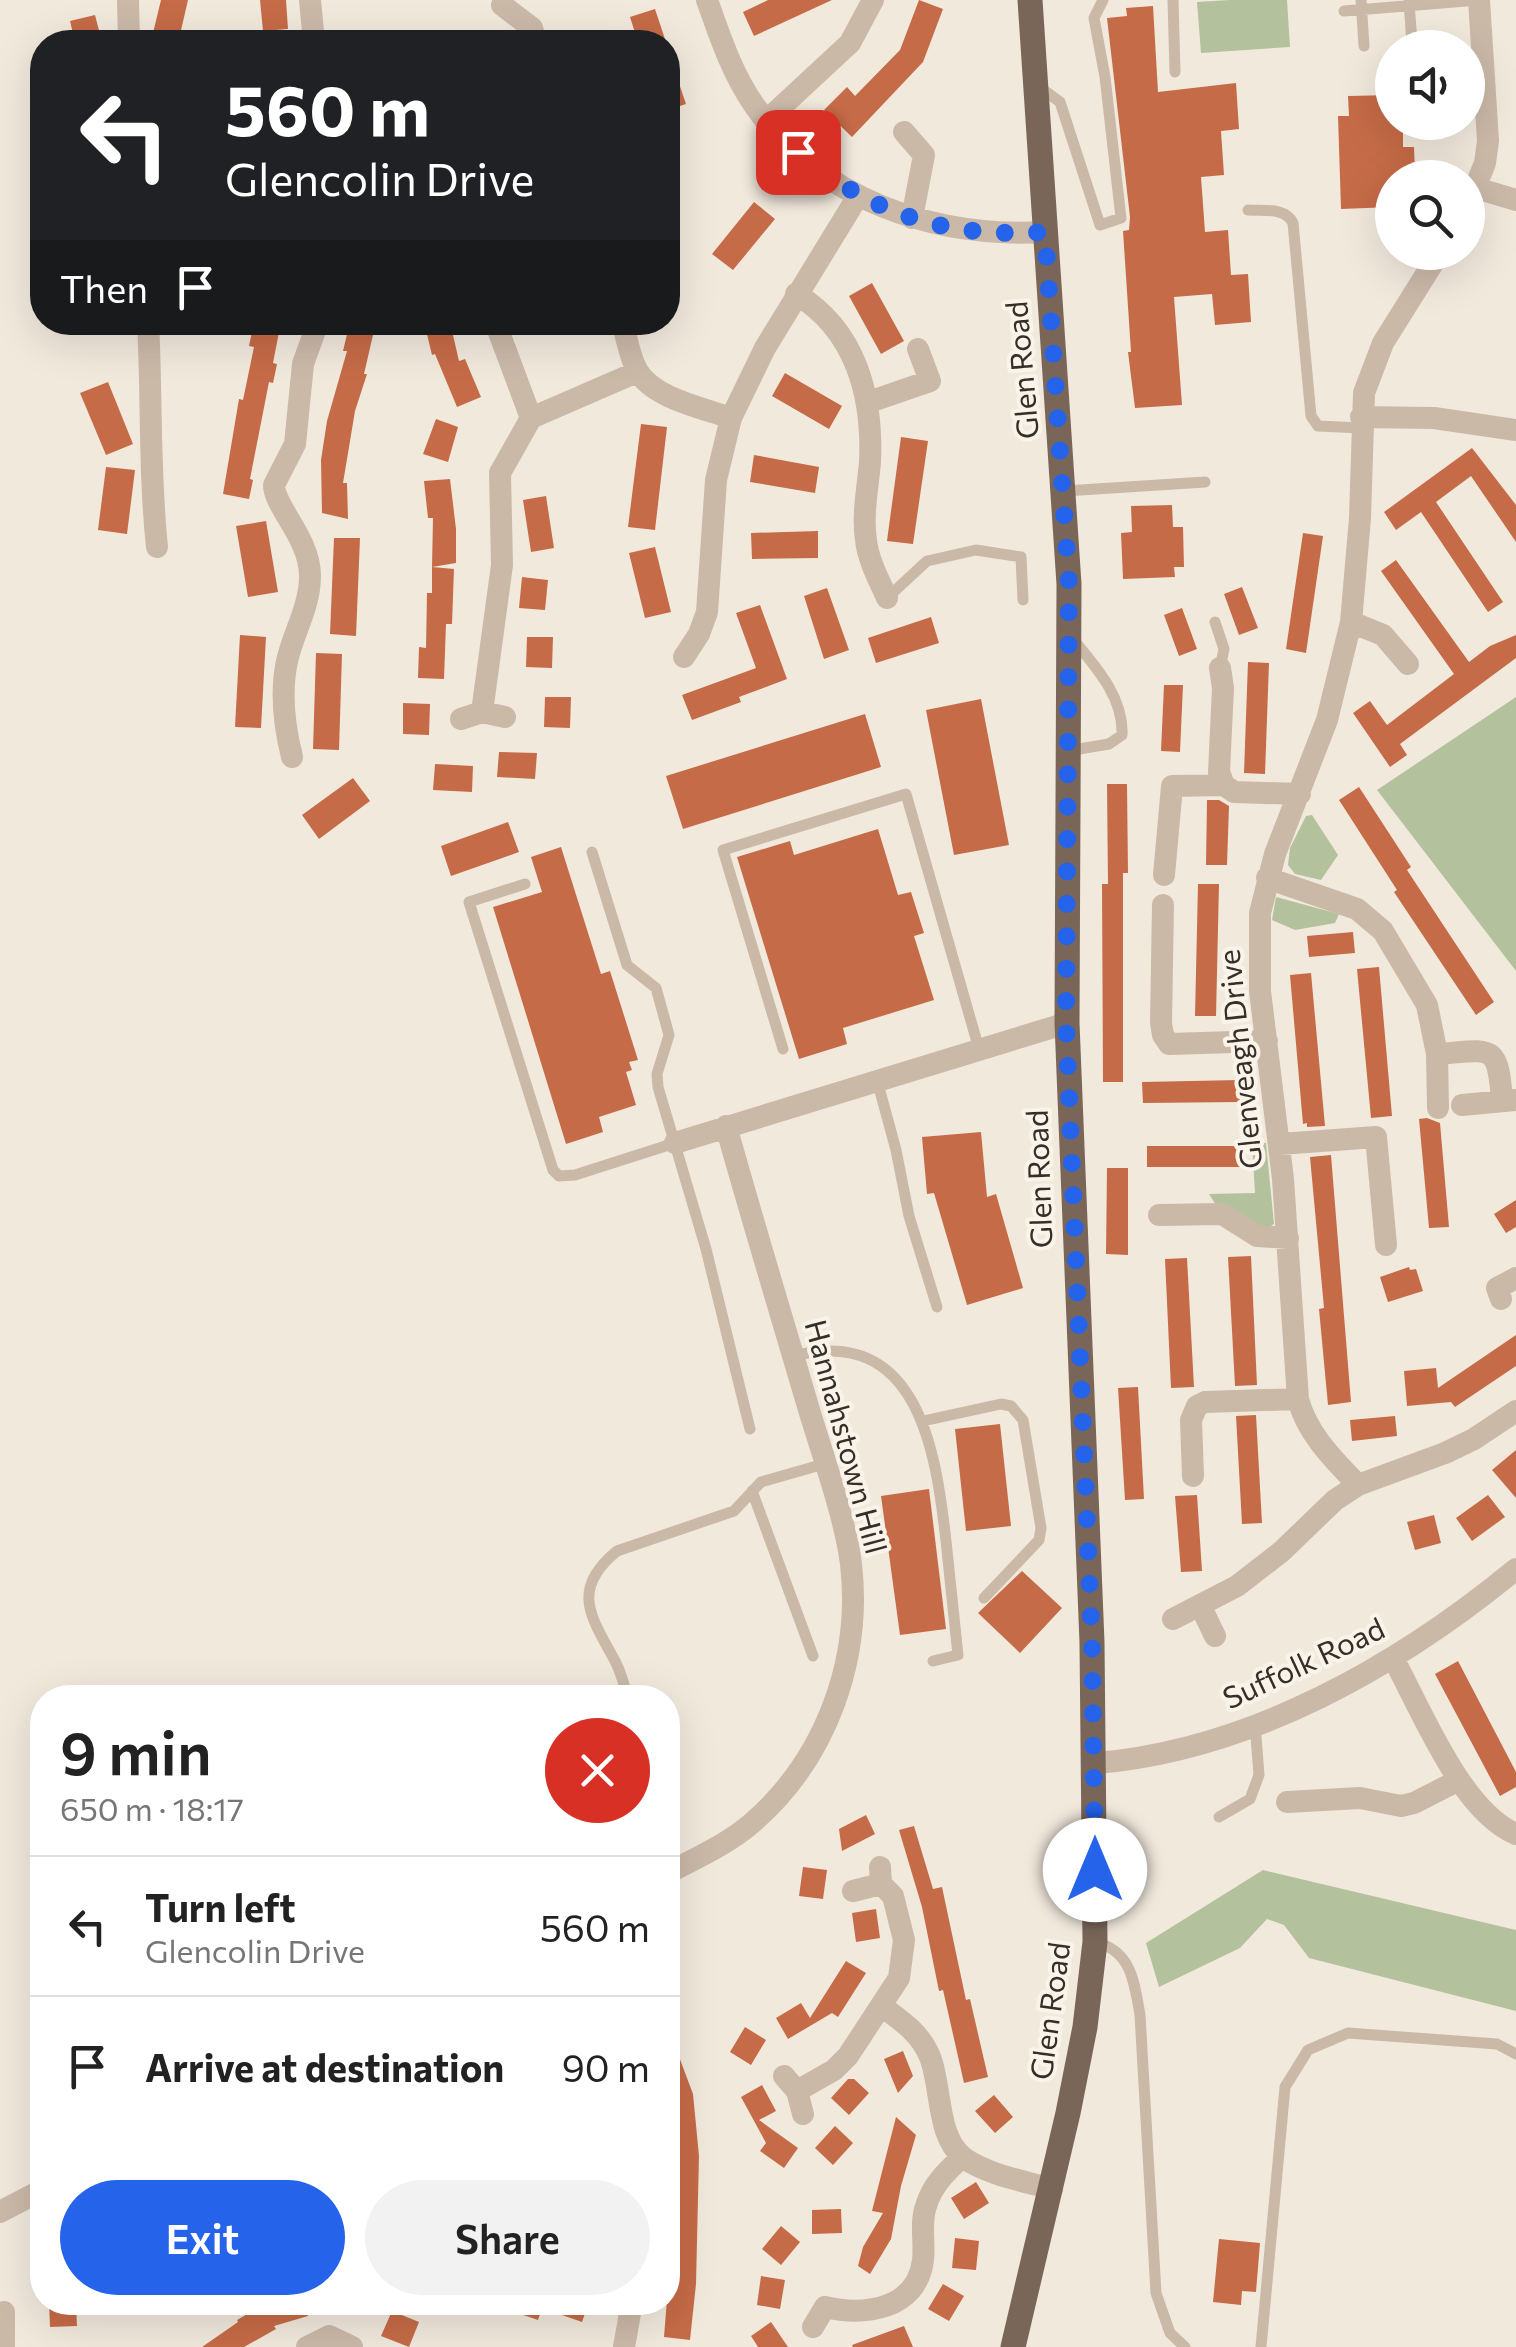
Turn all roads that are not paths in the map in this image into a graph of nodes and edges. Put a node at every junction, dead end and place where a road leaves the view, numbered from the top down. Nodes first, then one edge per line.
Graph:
1 (128, 0) edge
2 (310, 0) edge
3 (707, 0) edge
4 (873, 0) edge
5 (1030, 0) edge
6 (1104, 0) edge
7 (1173, 0) edge
8 (1479, 0) edge
9 (1410, 3) edge
10 (502, 5) dead end
11 (1362, 5) edge
12 (1344, 12) dead end
13 (129, 30) edge
14 (313, 30) edge
15 (533, 30) edge
16 (1411, 30) edge
17 (1364, 46) dead end
18 (1175, 72) dead end
19 (1035, 83) junction
20 (766, 121) junction
21 (904, 132) dead end
22 (1483, 160) edge
23 (858, 196) junction
24 (1485, 198) edge
25 (1516, 200) edge
26 (1248, 210) dead end
27 (912, 218) junction
28 (1045, 232) junction
29 (1429, 270) edge
30 (796, 294) junction
31 (149, 335) edge
32 (313, 335) edge
33 (500, 335) edge
34 (626, 335) edge
35 (918, 348) dead end
36 (638, 372) junction
37 (869, 402) junction
38 (531, 418) junction
39 (731, 418) junction
40 (1361, 422) junction
41 (1516, 430) edge
42 (1205, 482) dead end
43 (1065, 491) junction
44 (157, 547) dead end
45 (887, 598) joint
46 (1023, 600) dead end
47 (1214, 622) dead end
48 (1351, 622) junction
49 (1069, 635) junction
50 (684, 657) dead end
51 (1408, 664) dead end
52 (1220, 668) joint
53 (483, 716) dead end
54 (1068, 751) junction
55 (292, 756) dead end
56 (1224, 785) junction
57 (1300, 794) junction
58 (592, 852) dead end
59 (1164, 875) dead end
60 (1267, 878) junction
61 (525, 884) dead end
62 (1163, 906) dead end
63 (1066, 1023) junction
64 (1267, 1042) junction
65 (979, 1048) junction
66 (783, 1049) dead end
67 (1437, 1054) junction
68 (877, 1080) junction
69 (1509, 1101) edge
70 (1462, 1105) dead end
71 (1438, 1108) dead end
72 (726, 1126) junction
73 (675, 1142) junction
74 (1280, 1144) junction
75 (1159, 1215) dead end
76 (1288, 1238) junction
77 (1386, 1245) dead end
78 (1516, 1278) edge
79 (1502, 1299) dead end
80 (937, 1307) dead end
81 (793, 1356) junction
82 (1298, 1400) junction
83 (1516, 1411) edge
84 (923, 1421) junction
85 (750, 1429) dead end
86 (824, 1464) junction
87 (1194, 1476) dead end
88 (1358, 1485) junction
89 (752, 1490) junction
90 (1516, 1569) edge
91 (984, 1598) dead end
92 (1200, 1605) junction
93 (1173, 1618) dead end
94 (1215, 1636) dead end
95 (813, 1656) dead end
96 (1393, 1658) junction
97 (933, 1660) dead end
98 (623, 1685) edge
99 (1256, 1724) junction
100 (1096, 1763) junction
101 (1459, 1780) junction
102 (1287, 1802) dead end
103 (1218, 1817) dead end
104 (1516, 1834) edge
105 (680, 1866) edge
106 (853, 1892) dead end
107 (1095, 1942) junction
108 (883, 2007) junction
109 (1516, 2054) edge
110 (795, 2094) dead end
111 (962, 2156) junction
112 (1052, 2189) junction
113 (30, 2196) edge
114 (0, 2212) edge
115 (8, 2311) edge
116 (630, 2315) edge
117 (812, 2327) dead end
118 (4, 2347) edge
119 (307, 2347) edge
120 (352, 2347) edge
121 (624, 2347) edge
122 (1013, 2347) edge
123 (1184, 2347) edge
124 (1261, 2347) edge

1 - 13 street
2 - 14 street
3 - 20 street
4 - 20 street
5 - 19 main road, Glen Road
6 - 19 lane
7 - 18 lane
8 - 9 lane
8 - 22 street
9 - 11 lane
9 - 16 lane
10 - 15 street
11 - 12 lane
11 - 17 lane
19 - 28 main road, Glen Road
20 - 23 street
21 - 27 street
23 - 27 street
23 - 30 street
24 - 25 street
26 - 40 lane
27 - 28 street
28 - 43 main road, Glen Road
29 - 40 street, Glenveagh Drive
30 - 37 street
30 - 39 street
31 - 44 street
32 - 55 street
33 - 38 street
34 - 36 street
35 - 37 street
36 - 38 street
36 - 39 street
37 - 45 street
38 - 53 street
39 - 50 street
40 - 41 street
40 - 48 street, Glenveagh Drive
42 - 43 lane
43 - 49 main road, Glen Road
45 - 46 lane
47 - 52 lane
48 - 51 street
48 - 57 street, Glenveagh Drive
49 - 54 main road, Glen Road
49 - 54 lane
52 - 56 street
54 - 63 main road, Glen Road
56 - 57 street
56 - 59 street
57 - 60 street, Glenveagh Drive
58 - 73 lane
60 - 64 street, Glenveagh Drive
60 - 67 street
61 - 73 lane
62 - 64 street
63 - 65 street
63 - 100 main road, Glen Road
64 - 74 street, Glenveagh Drive
65 - 66 lane
65 - 68 street
67 - 69 street
67 - 71 street
68 - 72 street
68 - 80 lane
69 - 70 street
72 - 73 street
72 - 81 street, Hannahstown Hill
73 - 85 lane
74 - 76 street, Glenveagh Drive
74 - 77 street
75 - 76 street
76 - 82 street, Glenveagh Drive
78 - 79 street
81 - 84 lane
81 - 86 street, Hannahstown Hill
82 - 87 street
82 - 88 street, Glenveagh Drive
83 - 88 street
84 - 91 lane
84 - 97 lane
86 - 89 lane
86 - 105 street, Hannahstown Hill
88 - 92 street
89 - 95 lane
89 - 98 lane
90 - 96 street, Suffolk Road
92 - 93 street
92 - 94 street
96 - 99 street, Suffolk Road
96 - 101 street
99 - 100 street, Suffolk Road
99 - 103 lane
100 - 107 main road, Glen Road
101 - 102 street
101 - 104 street
106 - 108 street
107 - 112 main road, Glen Road
107 - 123 lane
108 - 110 street
108 - 111 street
109 - 124 lane
111 - 112 street
111 - 117 street
112 - 122 main road, Glen Road
113 - 114 street
115 - 118 street
116 - 121 street
119 - 120 street

